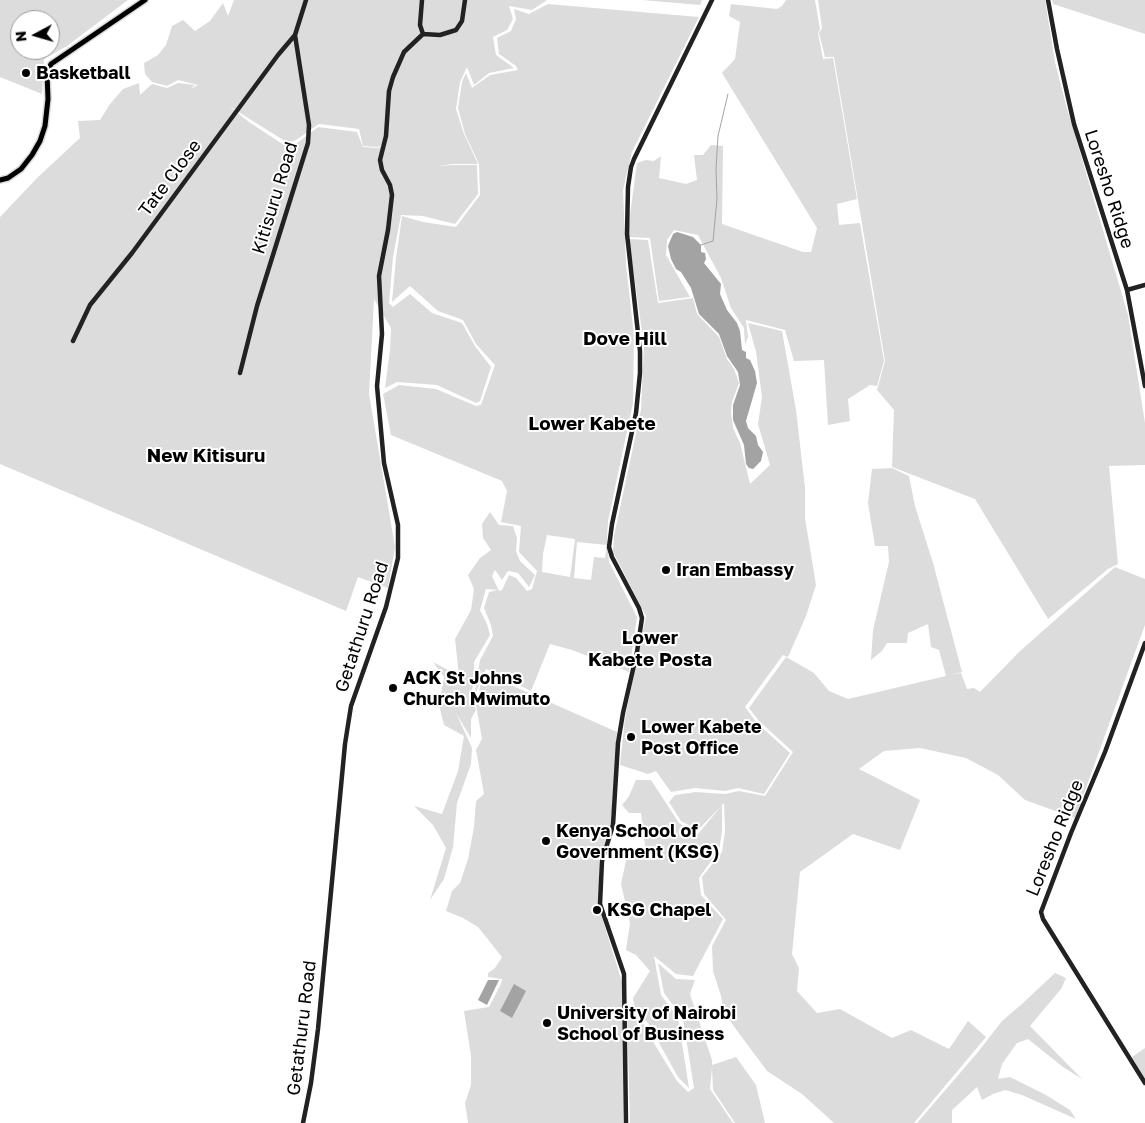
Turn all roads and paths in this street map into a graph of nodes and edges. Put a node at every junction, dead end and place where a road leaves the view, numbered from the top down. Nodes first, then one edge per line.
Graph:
1 (145, 0) edge
2 (306, 0) edge
3 (422, 0) edge
4 (465, 0) edge
5 (712, 0) edge
6 (1048, 0) edge
7 (423, 34) junction
8 (295, 35) junction
9 (0, 180) edge
10 (1145, 285) edge
11 (1127, 290) junction
12 (72, 341) dead end
13 (240, 373) dead end
14 (1145, 386) edge
15 (1145, 643) edge
16 (1145, 1083) edge
17 (303, 1123) edge
18 (626, 1123) edge

1 - 9 main road
2 - 8 main road, Kitisuru Road
3 - 7 main road
4 - 7 main road
5 - 18 main road
6 - 11 main road, Loresho Ridge
7 - 17 main road, Getathuru Road
8 - 12 main road, Tate Close
8 - 13 main road, Kitisuru Road
10 - 11 main road
11 - 14 main road, Loresho Ridge
15 - 16 main road, Loresho Ridge

